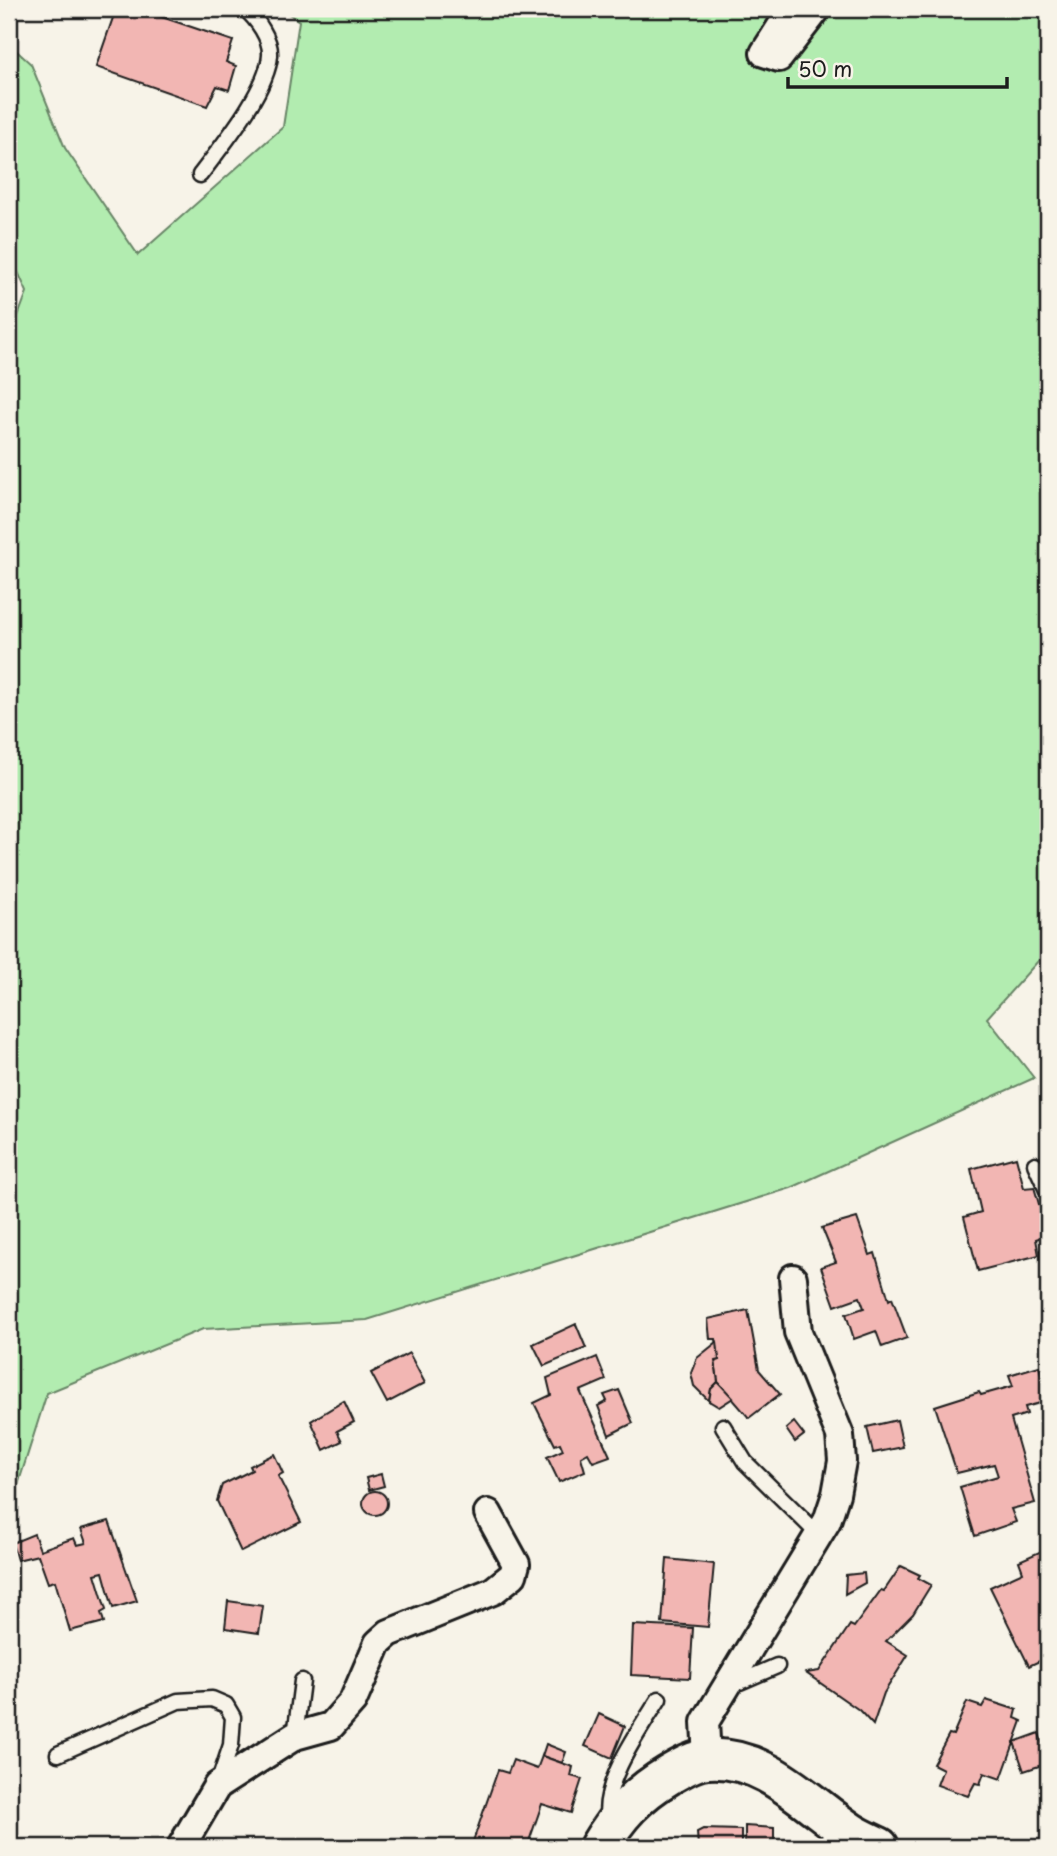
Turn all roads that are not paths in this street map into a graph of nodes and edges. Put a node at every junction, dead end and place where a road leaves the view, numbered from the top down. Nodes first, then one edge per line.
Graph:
1 (245, 9) edge
2 (792, 9) edge
3 (817, 9) edge
4 (200, 175) dead end
5 (1035, 1164) dead end
6 (1048, 1192) edge
7 (793, 1278) dead end
8 (723, 1426) dead end
9 (488, 1513) dead end
10 (819, 1535) junction
11 (777, 1666) dead end
12 (302, 1681) dead end
13 (727, 1687) junction
14 (659, 1699) dead end
15 (295, 1736) junction
16 (58, 1754) dead end
17 (707, 1758) junction
18 (217, 1786) junction
19 (605, 1836) edge
20 (181, 1847) edge
21 (879, 1847) edge

1 - 4 lane
2 - 3 street
5 - 6 lane
7 - 10 street
8 - 10 lane
9 - 15 street
10 - 13 street
11 - 13 lane
12 - 15 lane
13 - 17 street
14 - 19 lane
15 - 18 street
16 - 18 lane
17 - 19 main road
17 - 21 main road
18 - 20 street

